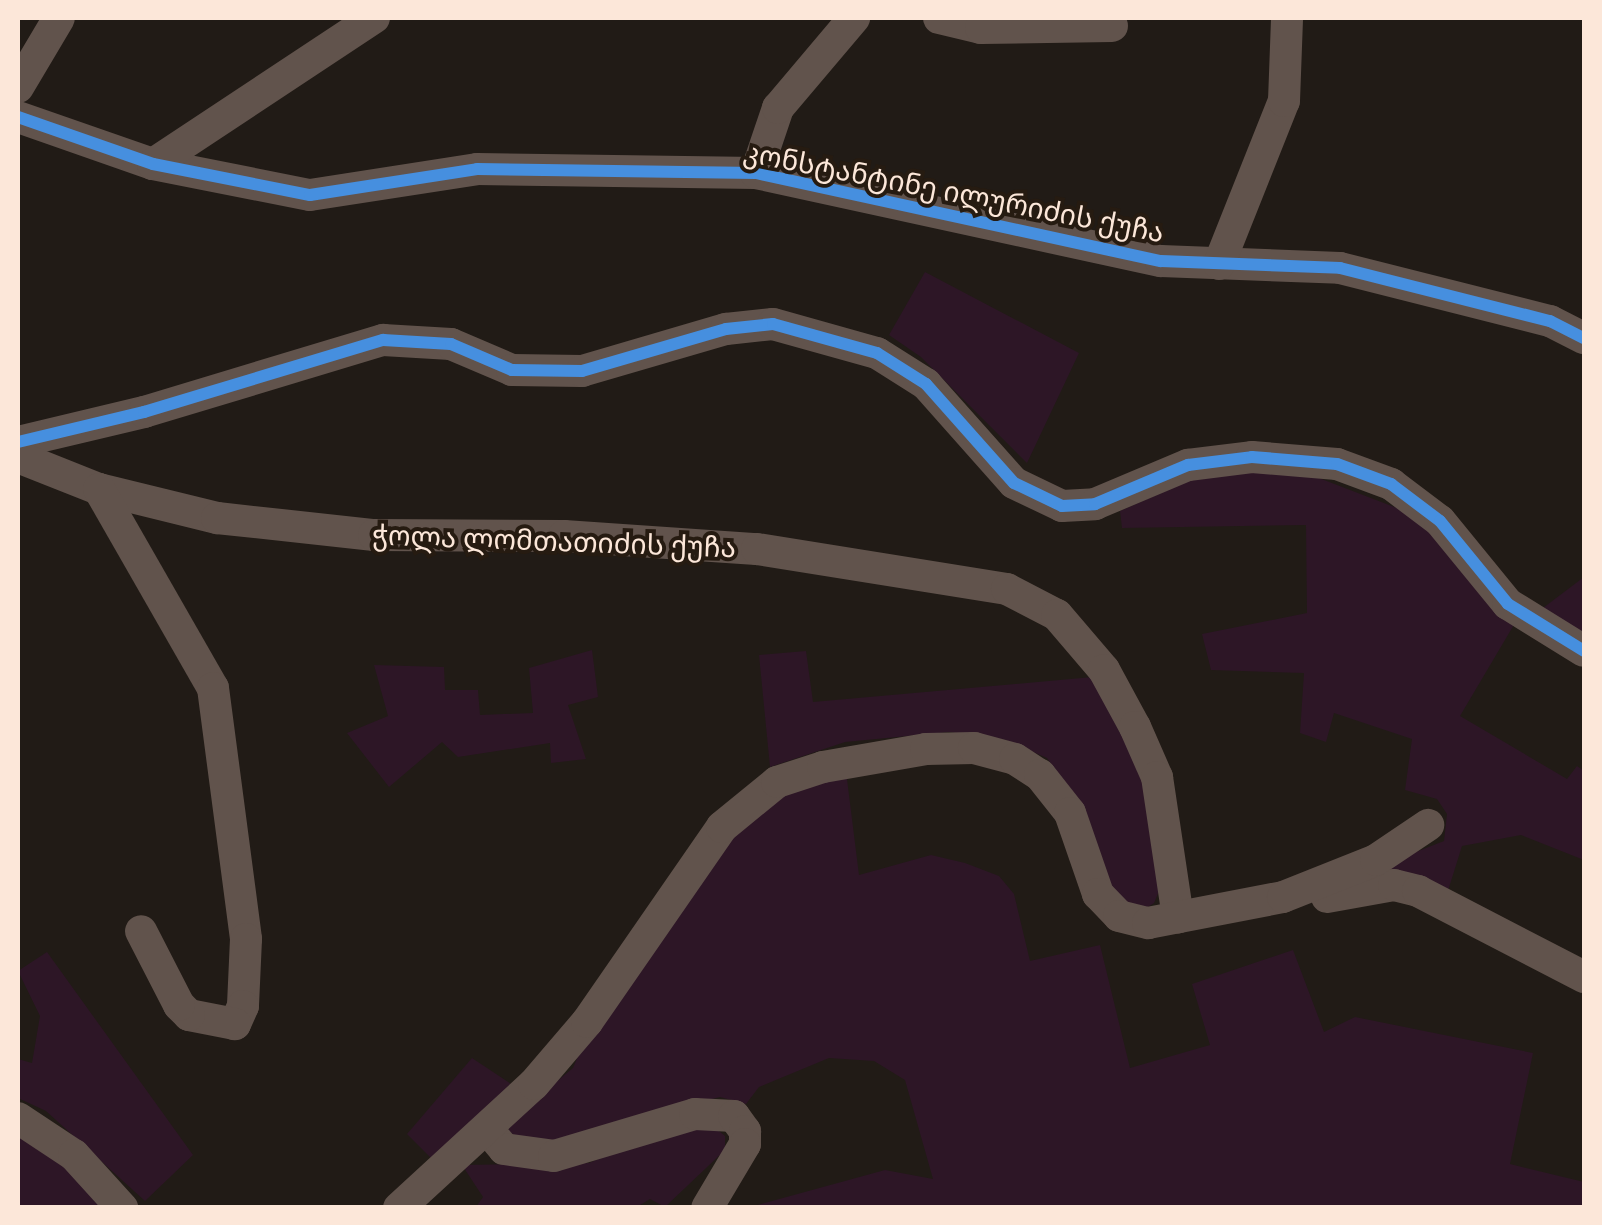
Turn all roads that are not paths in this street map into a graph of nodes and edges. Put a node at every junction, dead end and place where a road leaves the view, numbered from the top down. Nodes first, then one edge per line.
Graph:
1 (59, 18) edge
2 (374, 18) edge
3 (854, 18) edge
4 (939, 18) edge
5 (1288, 18) edge
6 (1112, 26) dead end
7 (18, 86) edge
8 (18, 116) edge
9 (152, 164) junction
10 (756, 173) junction
11 (1219, 264) junction
12 (1584, 338) edge
13 (18, 442) edge
14 (18, 457) edge
15 (99, 488) junction
16 (1584, 651) edge
17 (1428, 825) dead end
18 (1283, 897) junction
19 (1178, 918) junction
20 (141, 931) dead end
21 (1584, 977) edge
22 (18, 1118) edge
23 (489, 1131) junction
24 (122, 1208) edge
25 (399, 1208) edge
26 (707, 1208) edge

1 - 7 street
2 - 9 street
3 - 10 street
4 - 6 street
5 - 11 street
8 - 9 street, კონსტანტინე ილურიძის ქუჩა
9 - 10 street, კონსტანტინე ილურიძის ქუჩა
10 - 11 street, კონსტანტინე ილურიძის ქუჩა
11 - 12 street, კონსტანტინე ილურიძის ქუჩა
13 - 16 street
14 - 15 street, ჭოლა ლომთათიძის ქუჩა
15 - 19 street, ჭოლა ლომთათიძის ქუჩა
15 - 20 street
17 - 18 street
18 - 19 street
18 - 21 street
19 - 23 street
22 - 24 street
23 - 25 street
23 - 26 street

